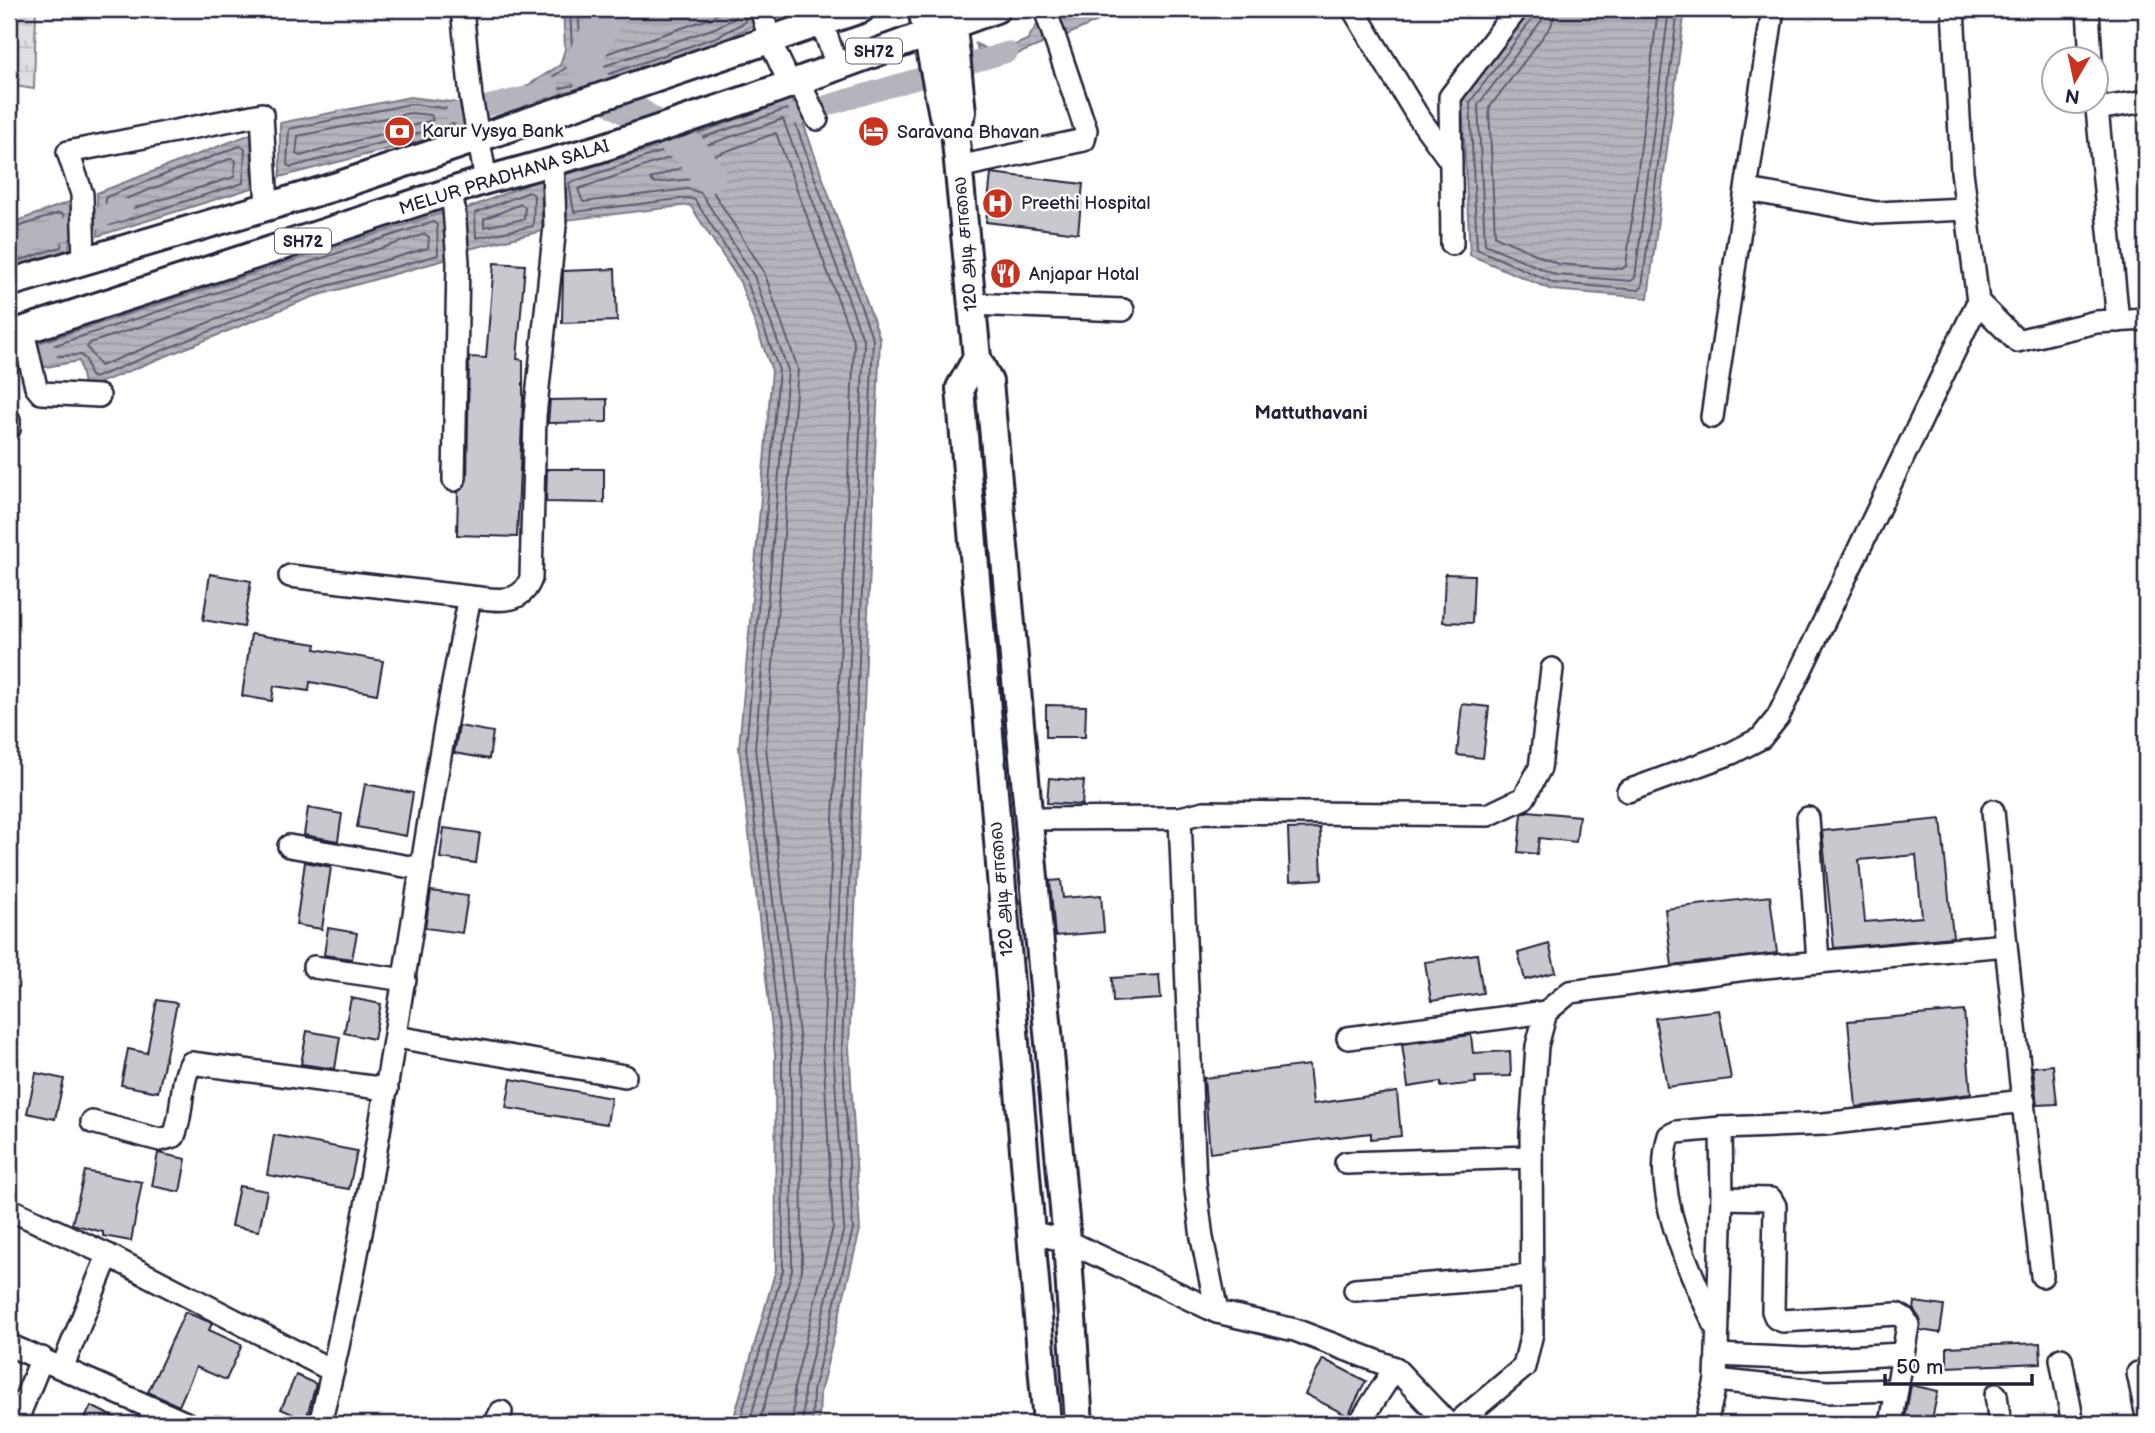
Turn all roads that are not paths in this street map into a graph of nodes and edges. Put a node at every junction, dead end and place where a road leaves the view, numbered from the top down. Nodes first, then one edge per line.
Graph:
1 (462, 9) edge
2 (761, 9) edge
3 (861, 9) edge
4 (996, 9) edge
5 (1353, 9) edge
6 (1517, 9) edge
7 (1773, 9) edge
8 (1953, 9) edge
9 (2088, 9) edge
10 (1046, 12) edge
11 (819, 16) edge
12 (952, 16) edge
13 (925, 21) edge
14 (770, 41) junction
15 (2090, 46) edge
16 (837, 66) junction
17 (947, 75) junction
18 (798, 85) junction
19 (2146, 101) edge
20 (2110, 103) edge
21 (2097, 116) edge
22 (817, 119) dead end
23 (477, 133) junction
24 (1451, 162) junction
25 (958, 167) junction
26 (553, 169) junction
27 (486, 180) junction
28 (1748, 190) junction
29 (452, 200) junction
30 (267, 207) junction
31 (1966, 209) junction
32 (1452, 244) dead end
33 (85, 252) junction
34 (9, 283) edge
35 (1978, 302) junction
36 (970, 304) junction
37 (1123, 310) dead end
38 (2146, 319) edge
39 (2118, 321) junction
40 (19, 337) edge
41 (977, 358) junction
42 (99, 396) dead end
43 (1713, 417) dead end
44 (9, 420) edge
45 (9, 429) edge
46 (454, 480) dead end
47 (290, 576) dead end
48 (470, 597) junction
49 (1552, 669) dead end
50 (1628, 791) dead end
51 (1993, 811) dead end
52 (1180, 818) junction
53 (1808, 818) dead end
54 (1029, 819) junction
55 (289, 846) dead end
56 (422, 869) junction
57 (2006, 945) junction
58 (1818, 962) junction
59 (313, 967) dead end
60 (405, 980) junction
61 (1546, 1012) junction
62 (396, 1037) junction
63 (1348, 1038) dead end
64 (625, 1076) dead end
65 (387, 1089) junction
66 (2024, 1101) junction
67 (92, 1122) dead end
68 (1721, 1129) junction
69 (1531, 1157) junction
70 (1346, 1163) dead end
71 (1722, 1198) junction
72 (9, 1209) edge
73 (1030, 1232) junction
74 (1067, 1241) junction
75 (108, 1255) junction
76 (1531, 1276) junction
77 (2042, 1276) dead end
78 (1355, 1290) dead end
79 (1217, 1312) junction
80 (1718, 1330) junction
81 (9, 1345) edge
82 (1903, 1354) junction
83 (1717, 1355) junction
84 (42, 1358) junction
85 (2061, 1359) dead end
86 (62, 1366) junction
87 (1395, 1368) junction
88 (334, 1371) junction
89 (2138, 1373) dead end
90 (1716, 1380) junction
91 (1897, 1390) junction
92 (1996, 1395) dead end
93 (2146, 1412) edge
94 (15, 1424) edge
95 (188, 1424) edge
96 (320, 1424) edge
97 (1047, 1424) edge
98 (1079, 1424) edge
99 (1359, 1424) edge
100 (1448, 1424) edge
101 (1456, 1424) edge
102 (1706, 1424) edge
103 (1891, 1424) edge
104 (2000, 1424) edge
105 (2073, 1424) edge

1 - 23 street
2 - 14 street
3 - 11 main road, SH72
4 - 12 main road, MELUR PRADHANA SALAI / SH72
5 - 24 street
6 - 24 street
7 - 28 street
8 - 31 street
9 - 15 street
10 - 25 street
11 - 14 main road, SH72
11 - 16 street
12 - 13 main road, MELUR PRADHANA SALAI / SH72
12 - 17 main road, 120 அடி சாலை
13 - 16 main road, MELUR PRADHANA SALAI / SH72
13 - 17 main road, 120 அடி சாலை
14 - 18 street
14 - 23 main road, SH72
16 - 18 main road, MELUR PRADHANA SALAI / SH72
17 - 25 main road, 120 அடி சாலை
18 - 22 street
18 - 26 main road, MELUR PRADHANA SALAI / SH72
19 - 20 street
21 - 39 street
23 - 27 street
23 - 30 main road, SH72
24 - 32 street
25 - 36 main road, 120 அடி சாலை
26 - 27 main road, MELUR PRADHANA SALAI / SH72
26 - 48 street
27 - 29 main road, MELUR PRADHANA SALAI / SH72
28 - 31 street
28 - 43 street
29 - 40 main road, MELUR PRADHANA SALAI / SH72
29 - 46 street
30 - 33 main road, SH72
30 - 33 street
31 - 35 street
33 - 34 main road, SH72
35 - 39 street
35 - 50 street
36 - 37 street
36 - 41 main road, 120 அடி சாலை
38 - 39 street
40 - 42 street
41 - 54 main road, 120 அடி சாலை
41 - 73 main road, 120 அடி சாலை
44 - 45 street
47 - 48 street
48 - 56 street
49 - 52 street
51 - 57 street
52 - 54 street
52 - 79 street
53 - 58 street
54 - 74 main road, 120 அடி சாலை
55 - 56 street
56 - 60 street
57 - 58 street
57 - 66 street
58 - 61 street
59 - 60 street
60 - 62 street
61 - 63 street
61 - 69 street
62 - 64 street
62 - 65 street
65 - 67 street
65 - 88 street
66 - 68 street
66 - 77 street
68 - 71 street
68 - 80 street
69 - 70 street
69 - 76 street
71 - 80 street
71 - 82 street
72 - 75 street
73 - 74 street
73 - 97 main road, 120 அடி சாலை
74 - 79 street
74 - 98 main road, 120 அடி சாலை
75 - 86 street
75 - 88 street
76 - 78 street
76 - 101 street
79 - 87 street
80 - 83 street
81 - 84 street
82 - 83 street
82 - 91 street
83 - 90 street
84 - 86 street
84 - 94 street
85 - 105 street
86 - 95 street
87 - 99 street
87 - 100 street
88 - 96 street
89 - 93 street
90 - 91 street
90 - 102 street
91 - 103 street
92 - 104 street

